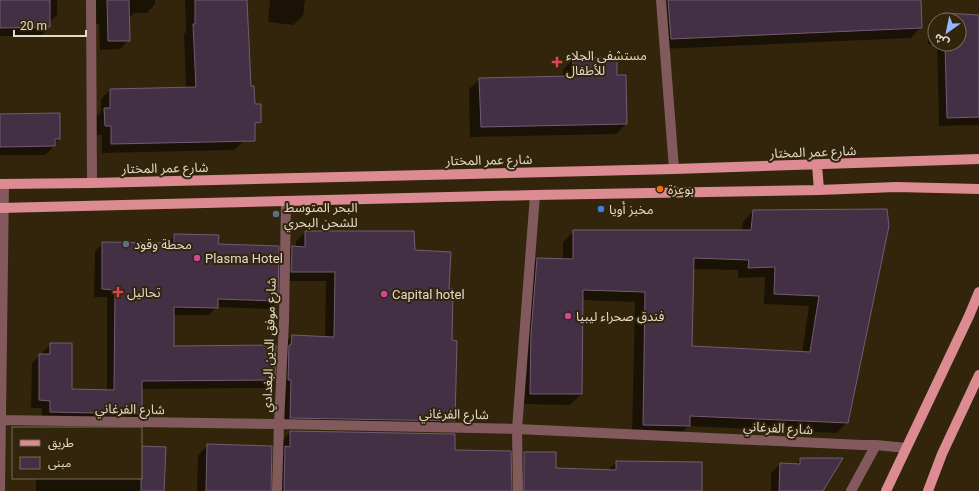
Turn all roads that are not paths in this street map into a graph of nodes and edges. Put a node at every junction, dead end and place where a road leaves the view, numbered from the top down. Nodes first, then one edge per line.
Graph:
1 (91, 0) edge
2 (661, 0) edge
3 (979, 159) edge
4 (817, 165) junction
5 (674, 169) junction
6 (92, 183) junction
7 (2, 184) edge
8 (979, 189) edge
9 (819, 190) junction
10 (535, 195) junction
11 (286, 201) junction
12 (2, 208) edge
13 (979, 292) edge
14 (978, 380) edge
15 (1, 420) edge
16 (279, 424) junction
17 (517, 429) junction
18 (876, 445) junction
19 (906, 448) junction
20 (0, 491) edge
21 (277, 491) edge
22 (518, 491) edge
23 (851, 491) edge
24 (886, 491) edge
25 (928, 491) edge

1 - 6 street
2 - 5 street
3 - 4 main road, شارع عمر المختار
4 - 5 main road, شارع عمر المختار
4 - 9 main road
5 - 6 main road, شارع عمر المختار
6 - 7 main road, شارع عمر المختار
7 - 12 street
8 - 9 main road
9 - 10 main road
10 - 11 main road
10 - 17 street
11 - 12 main road
11 - 16 street, شارع موفق الدين البغدادي
12 - 15 street
13 - 19 main road
14 - 25 main road
15 - 16 street, شارع الفرغاني
15 - 20 street
16 - 17 street, شارع الفرغاني
16 - 21 street, شارع موفق الدين البغدادي
17 - 18 street, شارع الفرغاني
17 - 22 street
18 - 19 street, شارع الفرغاني
18 - 23 street
19 - 24 main road

